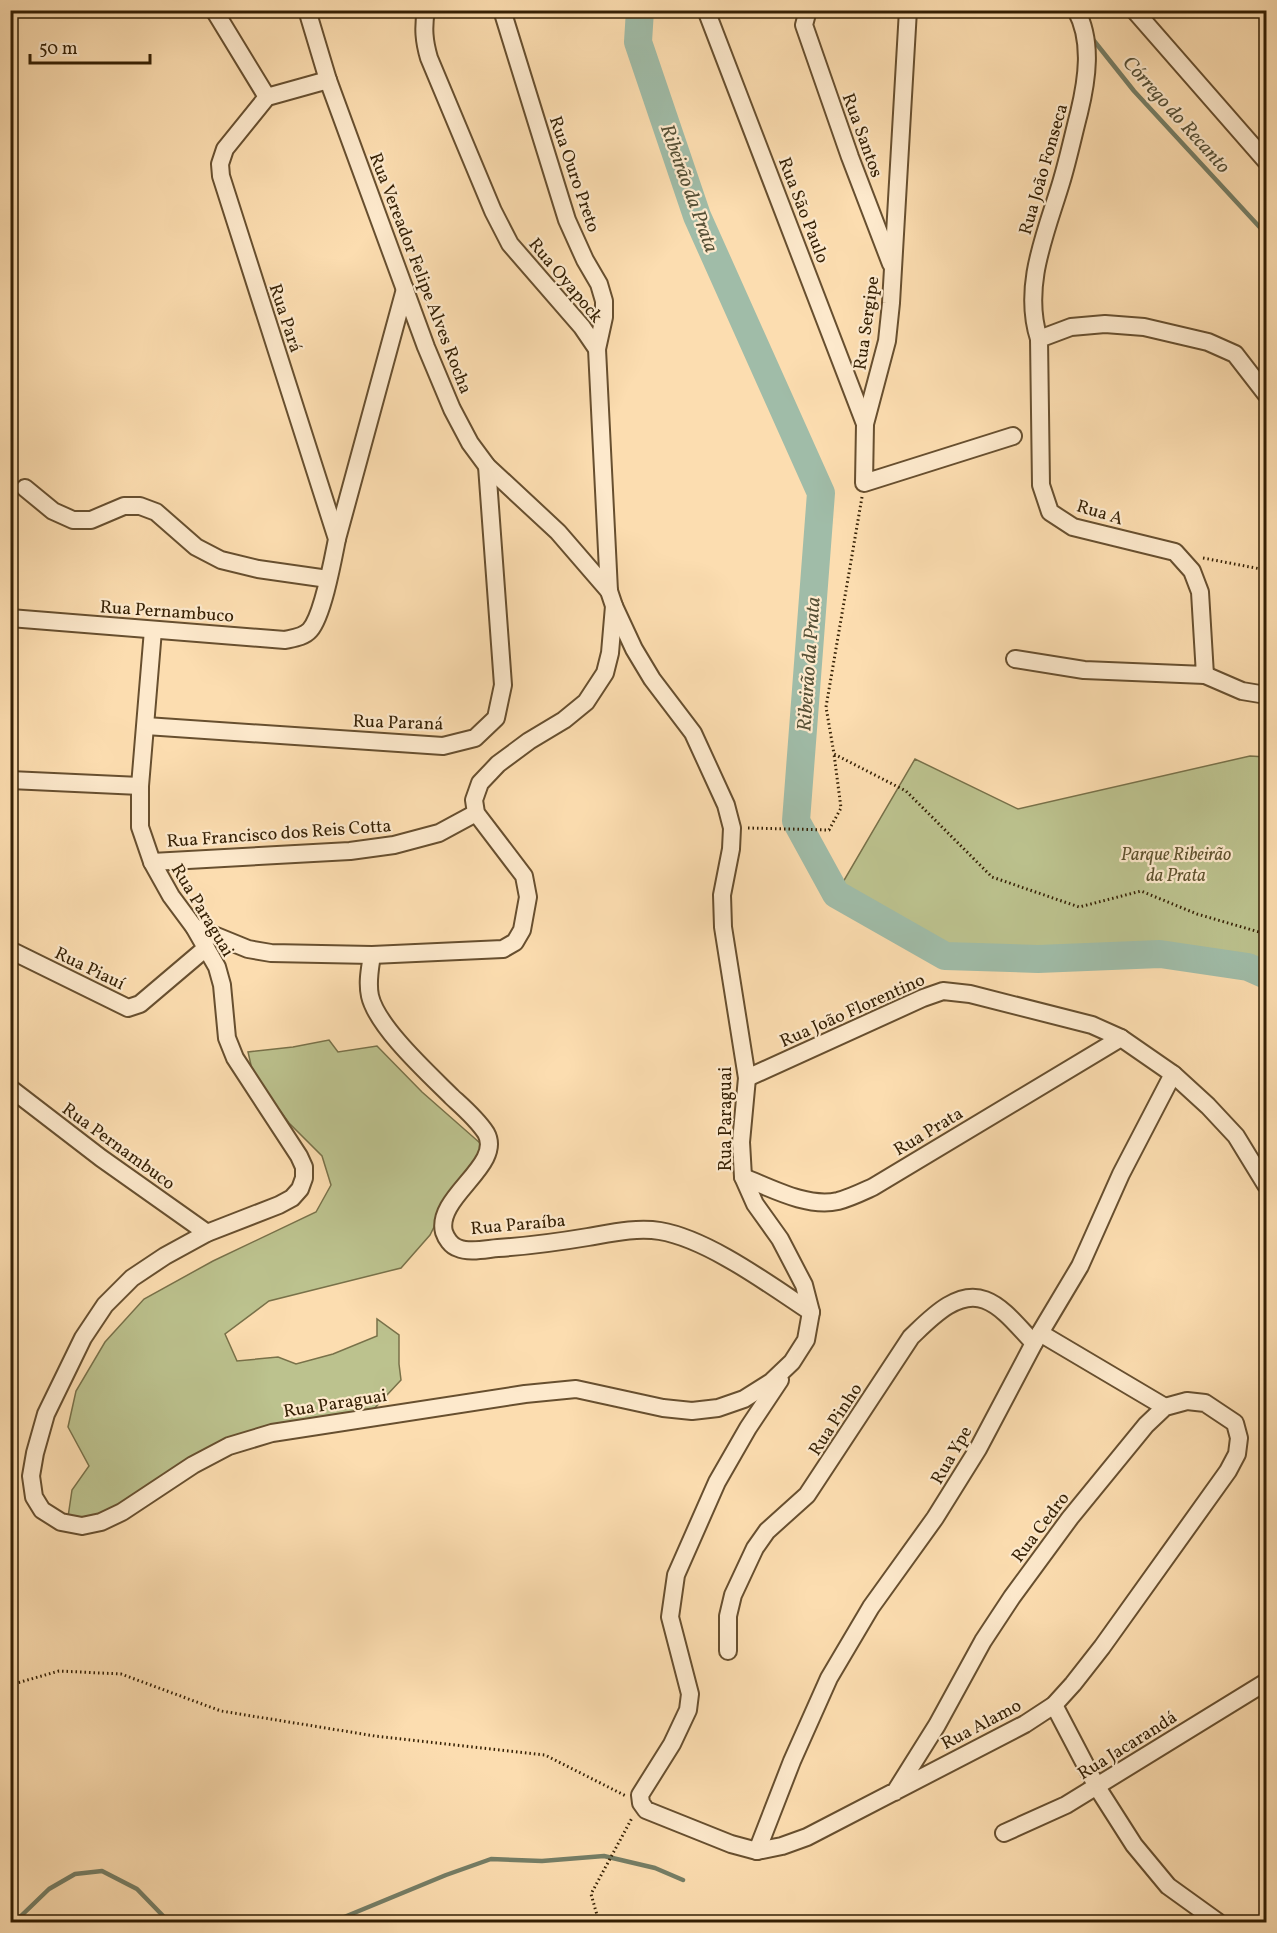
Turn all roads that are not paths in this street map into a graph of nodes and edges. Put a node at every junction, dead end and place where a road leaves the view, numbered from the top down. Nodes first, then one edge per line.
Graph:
1 (214, 10) edge
2 (307, 10) edge
3 (426, 10) edge
4 (502, 10) edge
5 (706, 10) edge
6 (808, 10) edge
7 (908, 10) edge
8 (1076, 10) edge
9 (1134, 10) edge
10 (328, 80) junction
11 (267, 97) junction
12 (1266, 161) edge
13 (893, 270) junction
14 (405, 289) junction
15 (1039, 339) junction
16 (597, 349) junction
17 (1266, 394) edge
18 (865, 424) junction
19 (1013, 436) dead end
20 (487, 466) junction
21 (25, 488) dead end
22 (337, 539) junction
23 (328, 579) junction
24 (612, 598) junction
25 (10, 618) edge
26 (153, 630) junction
27 (1015, 659) dead end
28 (1205, 675) junction
29 (1266, 695) edge
30 (146, 726) junction
31 (10, 780) edge
32 (140, 786) junction
33 (476, 813) junction
34 (152, 862) junction
35 (194, 927) junction
36 (206, 948) junction
37 (10, 950) edge
38 (372, 955) junction
39 (1121, 1038) junction
40 (1173, 1074) junction
41 (747, 1078) junction
42 (10, 1088) edge
43 (743, 1177) junction
44 (1266, 1185) edge
45 (207, 1233) junction
46 (811, 1312) junction
47 (1037, 1338) junction
48 (792, 1362) junction
49 (1165, 1407) junction
50 (728, 1651) dead end
51 (1266, 1682) edge
52 (1054, 1705) junction
53 (1097, 1787) junction
54 (895, 1792) junction
55 (1004, 1833) dead end
56 (757, 1851) junction
57 (1218, 1923) edge

1 - 11 street
2 - 10 street, Rua Vereador Felipe Alves Rocha
3 - 16 street, Rua Oyapock
4 - 16 street, Rua Ouro Preto
5 - 18 street, Rua São Paulo
6 - 13 street, Rua Santos
7 - 13 street, Rua Sergipe
8 - 15 street, Rua João Fonseca
9 - 12 street
10 - 11 street
10 - 14 street, Rua Vereador Felipe Alves Rocha
11 - 22 street, Rua Pará
13 - 18 street, Rua Sergipe
14 - 20 street, Rua Vereador Felipe Alves Rocha
14 - 22 street
15 - 17 street
15 - 28 street, Rua A
16 - 24 street, Rua Oyapock
18 - 19 street, Rua Sergipe
20 - 24 street, Rua Vereador Felipe Alves Rocha
20 - 30 street, Rua Paraná
21 - 23 street
22 - 23 street
23 - 26 street, Rua Pernambuco
24 - 33 street
24 - 41 street, Rua Paraguai
25 - 26 street, Rua Pernambuco
26 - 30 street, Rua Paraguai
27 - 28 street
28 - 29 street
30 - 32 street, Rua Paraguai
31 - 32 street
32 - 34 street, Rua Paraguai
33 - 34 street, Rua Francisco dos Reis Cotta
33 - 38 street
34 - 35 street, Rua Paraguai
35 - 36 street, Rua Paraguai
35 - 38 street
36 - 37 street, Rua Piauí
36 - 45 street, Rua Paraguai
38 - 46 street, Rua Paraíba
39 - 40 street, Rua João Florentino
39 - 41 street, Rua João Florentino
39 - 43 street, Rua Prata
40 - 44 street, Rua João Florentino
40 - 47 street, Rua Ype
41 - 43 street, Rua Paraguai
42 - 45 street, Rua Pernambuco
43 - 46 street, Rua Paraguai
45 - 48 street, Rua Paraguai
46 - 48 street, Rua Paraguai
47 - 49 street, Rua Pinho
47 - 50 street, Rua Pinho
47 - 56 street, Rua Ype
48 - 56 street, Rua Alamo
49 - 52 street, Rua Alamo
49 - 54 street, Rua Cedro
51 - 53 street, Rua Jacarandá
52 - 53 street
52 - 54 street, Rua Alamo
53 - 55 street, Rua Jacarandá
53 - 57 street
54 - 56 street, Rua Alamo

